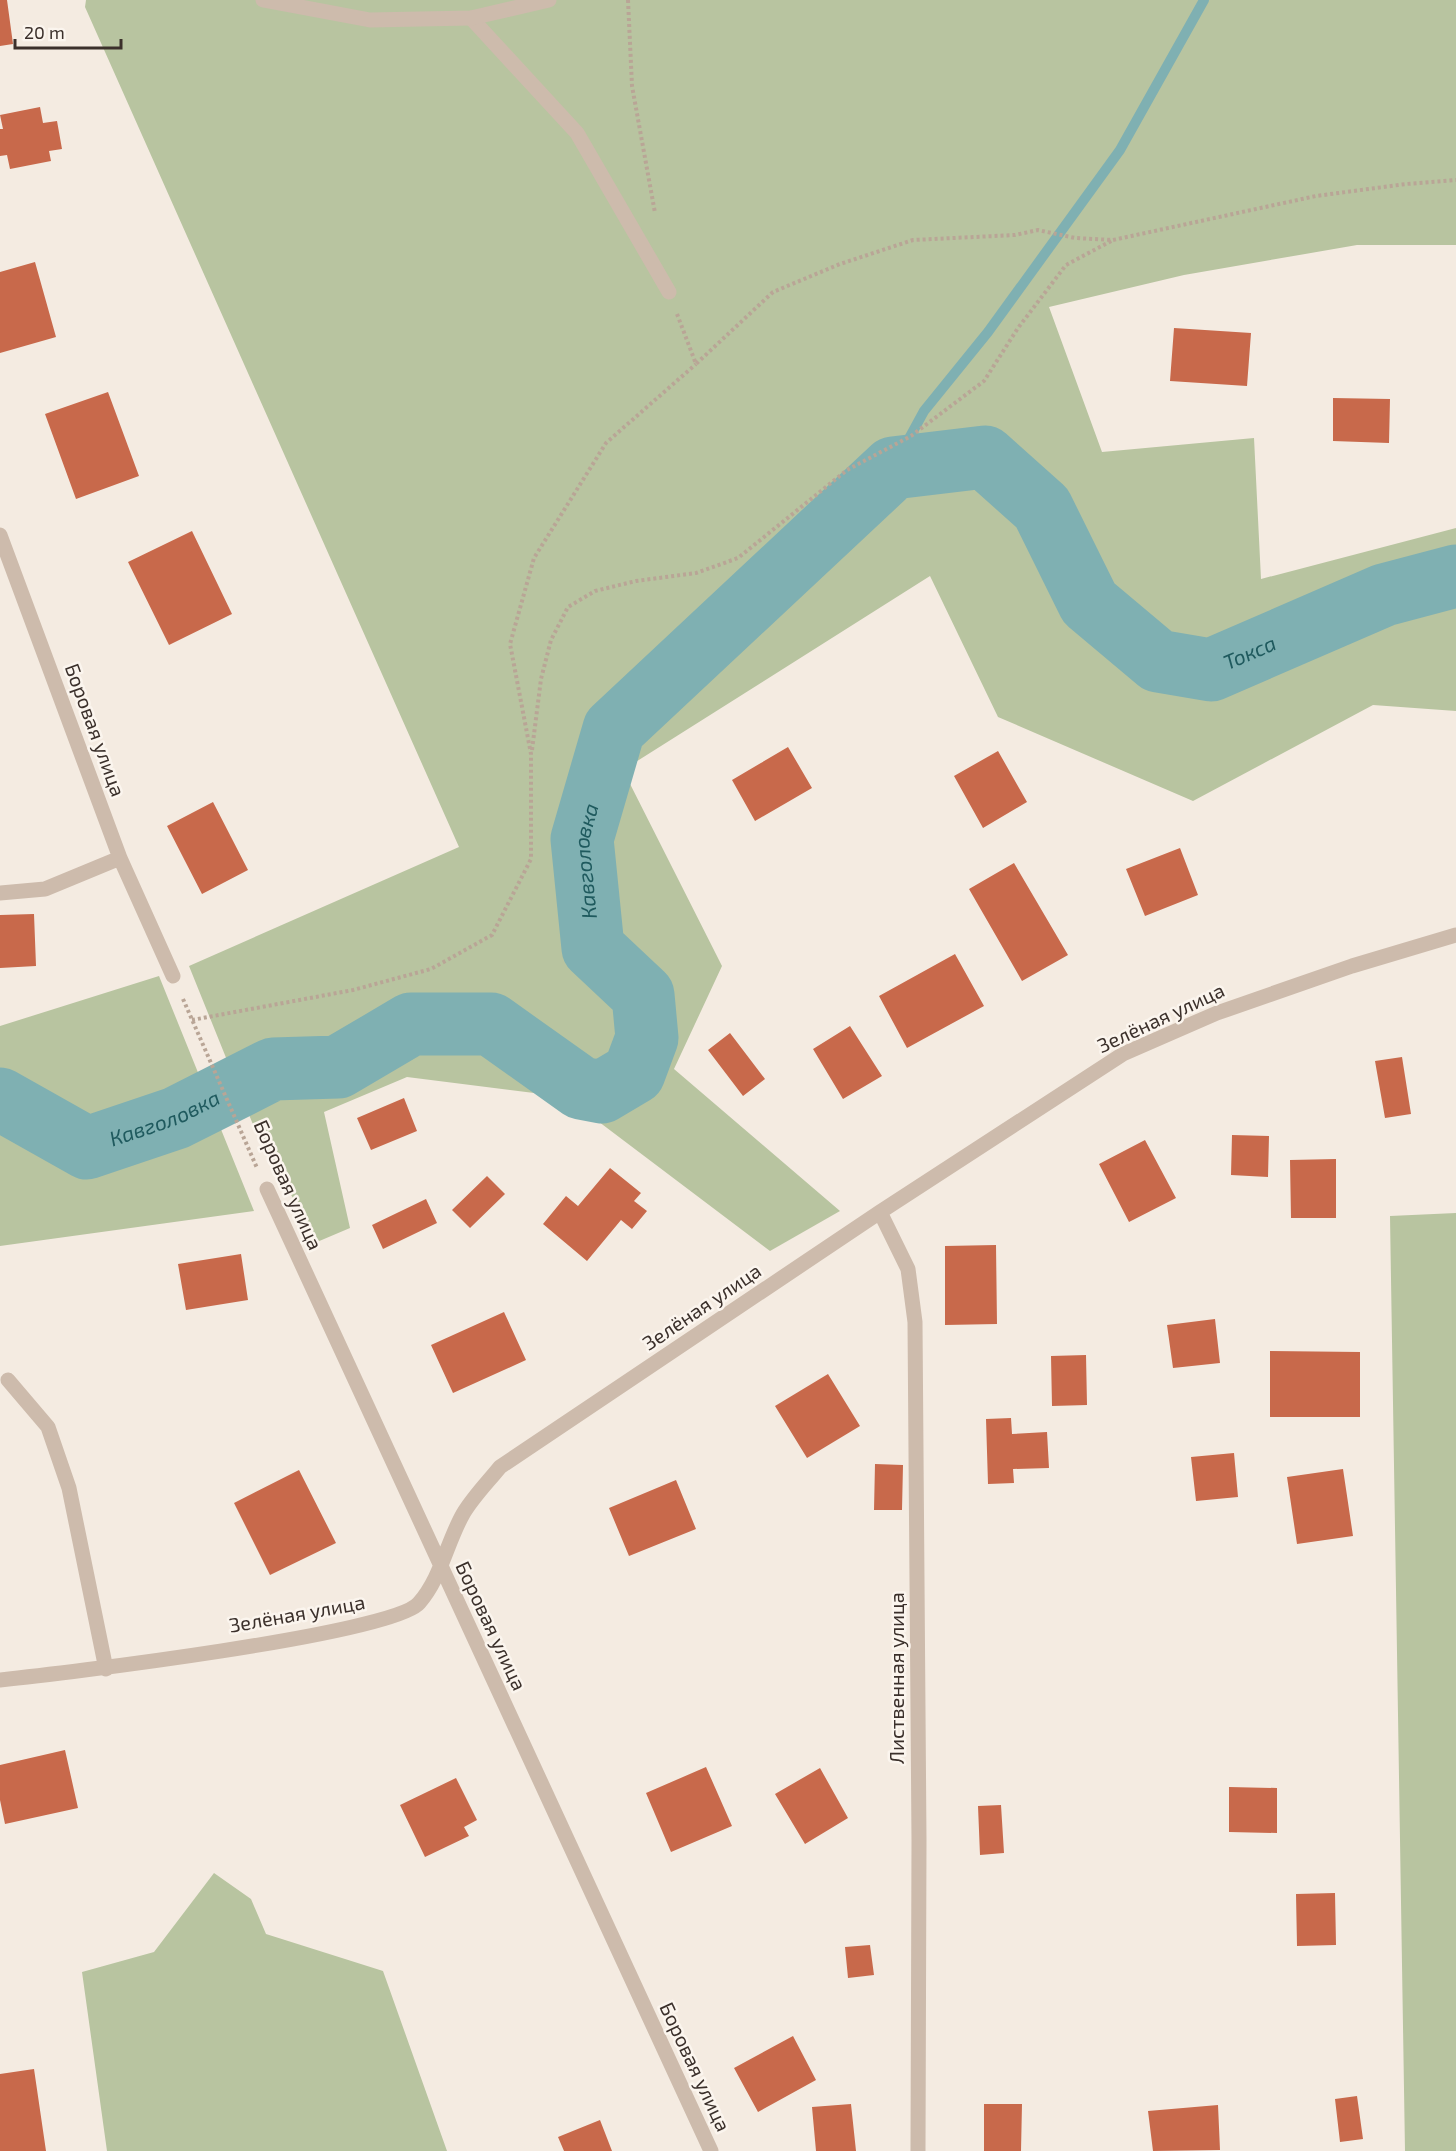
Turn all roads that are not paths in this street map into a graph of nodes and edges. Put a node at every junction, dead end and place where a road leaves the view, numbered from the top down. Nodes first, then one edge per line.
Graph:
1 (263, 0) edge
2 (549, 0) edge
3 (471, 18) junction
4 (669, 292) road end
5 (0, 535) edge
6 (120, 858) junction
7 (0, 893) edge
8 (1456, 935) edge
9 (173, 976) road end
10 (267, 1189) road end
11 (880, 1212) junction
12 (8, 1380) dead end
13 (440, 1567) junction
14 (106, 1669) junction
15 (0, 1680) edge
16 (711, 2151) edge
17 (918, 2151) edge

1 - 3 street
2 - 3 street
3 - 4 street
5 - 6 street, Боровая улица
6 - 7 street
6 - 9 street, Боровая улица
8 - 11 street, Зелёная улица
10 - 13 street, Боровая улица
11 - 13 street, Зелёная улица
11 - 17 street, Лиственная улица
12 - 14 street
13 - 14 street, Зелёная улица
13 - 16 street, Боровая улица
14 - 15 street, Зелёная улица

